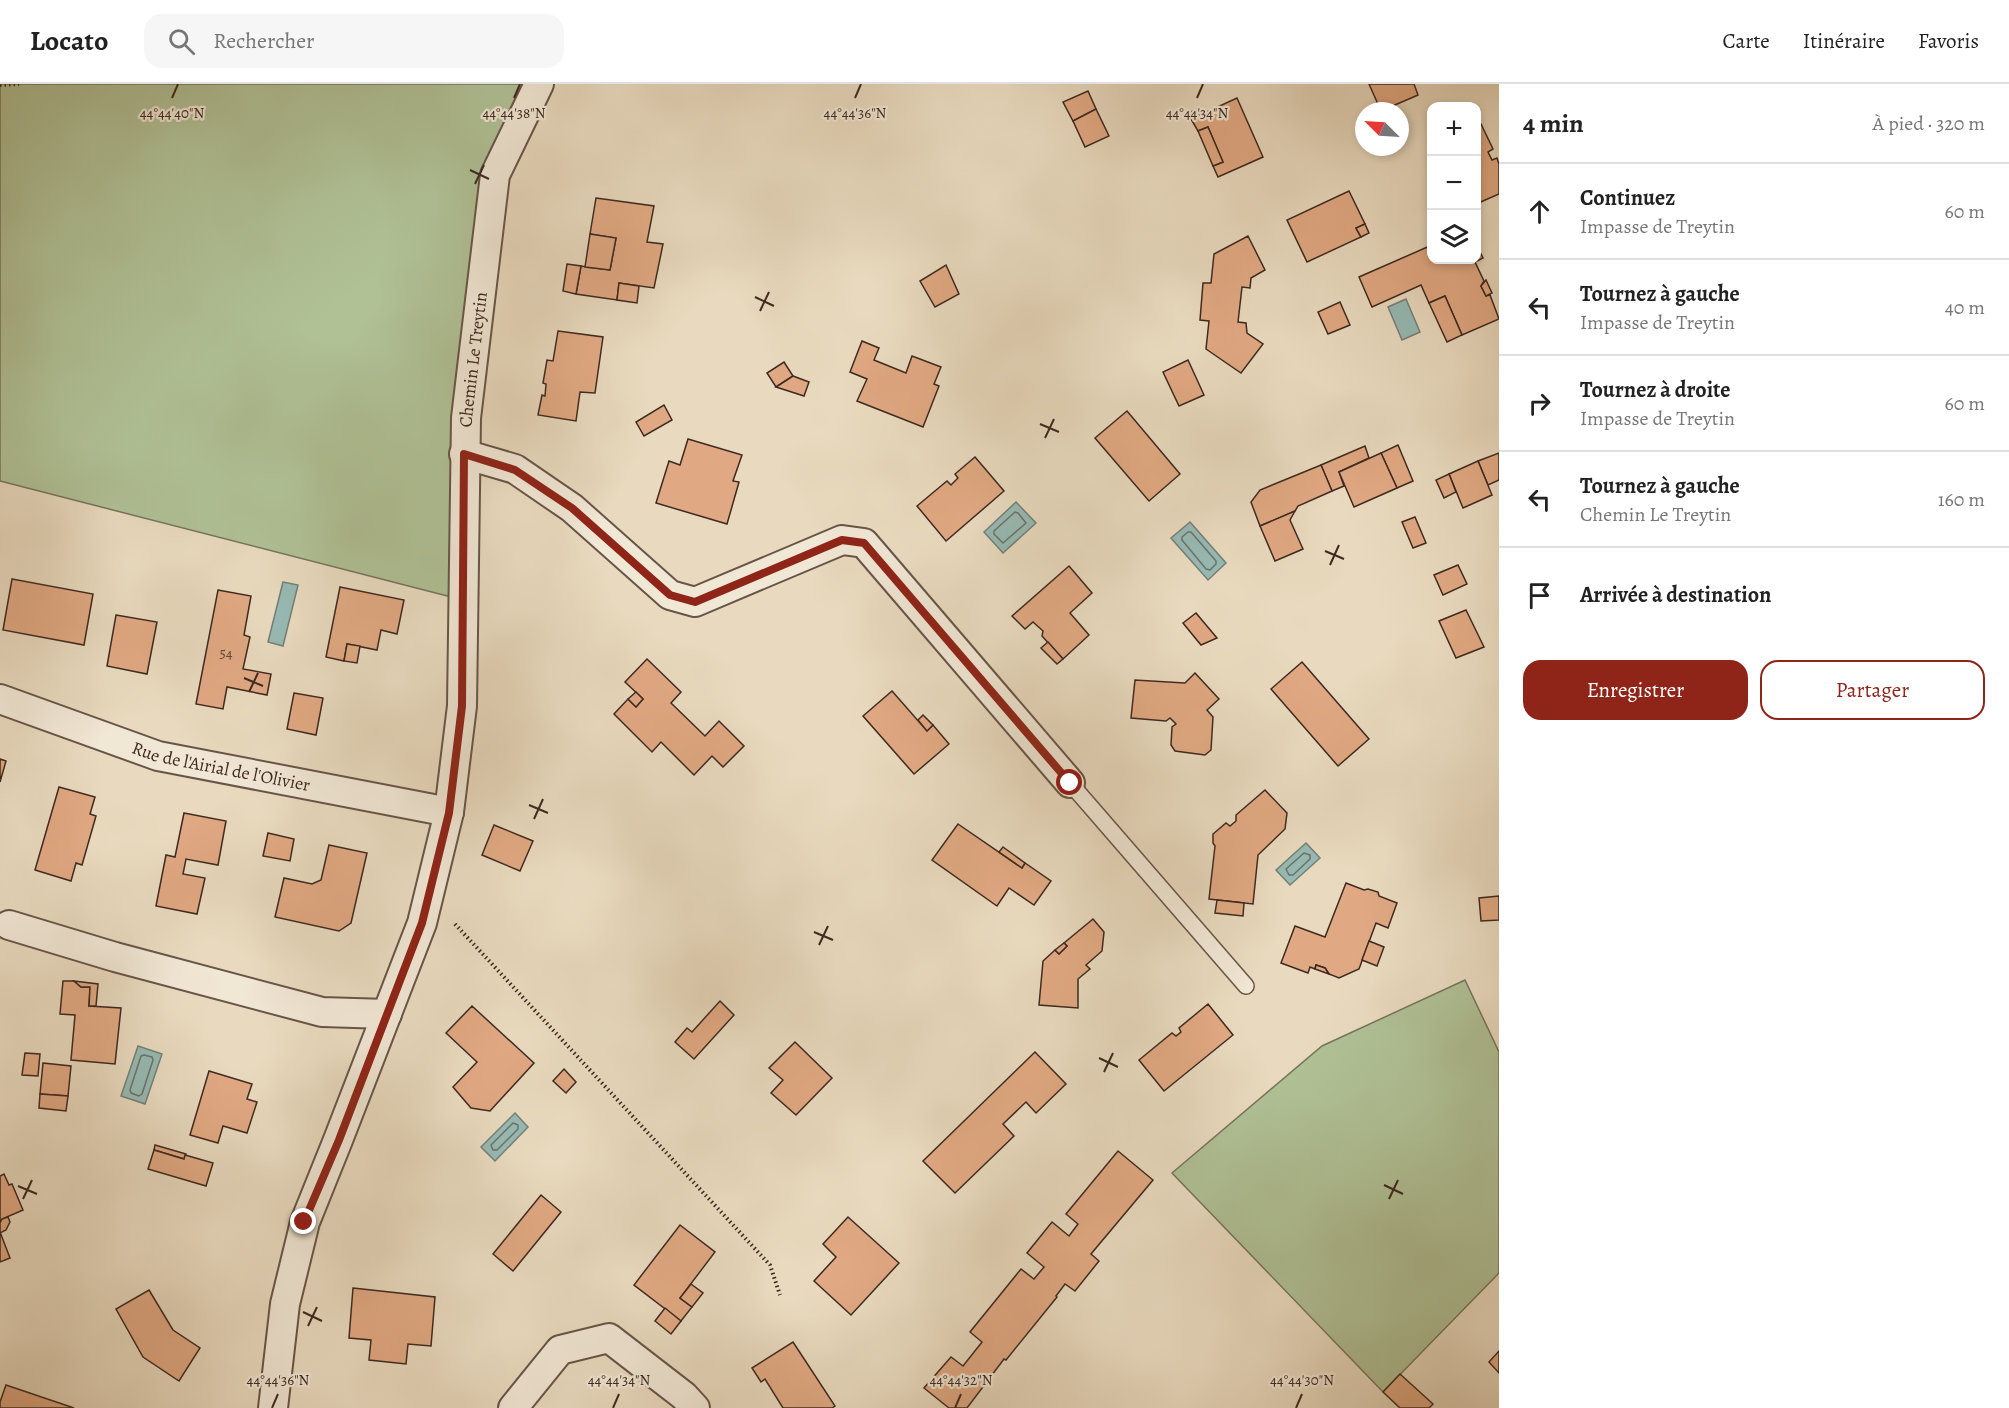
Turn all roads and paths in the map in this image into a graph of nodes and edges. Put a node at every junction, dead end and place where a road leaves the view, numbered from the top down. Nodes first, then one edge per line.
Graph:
1 (19, 84) edge
2 (539, 84) edge
3 (0, 85) edge
4 (464, 454) junction
5 (0, 699) edge
6 (1070, 783) joint
7 (449, 813) junction
8 (422, 923) junction
9 (9, 925) dead end
10 (1246, 987) dead end
11 (387, 1014) junction
12 (780, 1295) dead end
13 (273, 1408) edge
14 (513, 1408) edge
15 (695, 1408) edge

1 - 3 path
2 - 4 street, Chemin Le Treytin
4 - 6 street
4 - 7 street, Chemin Le Treytin
5 - 7 street, Rue de l'Airial de l'Olivier
6 - 10 lane
7 - 8 street, Chemin Le Treytin
8 - 11 street, Chemin Le Treytin
8 - 12 path
9 - 11 street
11 - 13 street, Chemin Le Treytin
14 - 15 street

